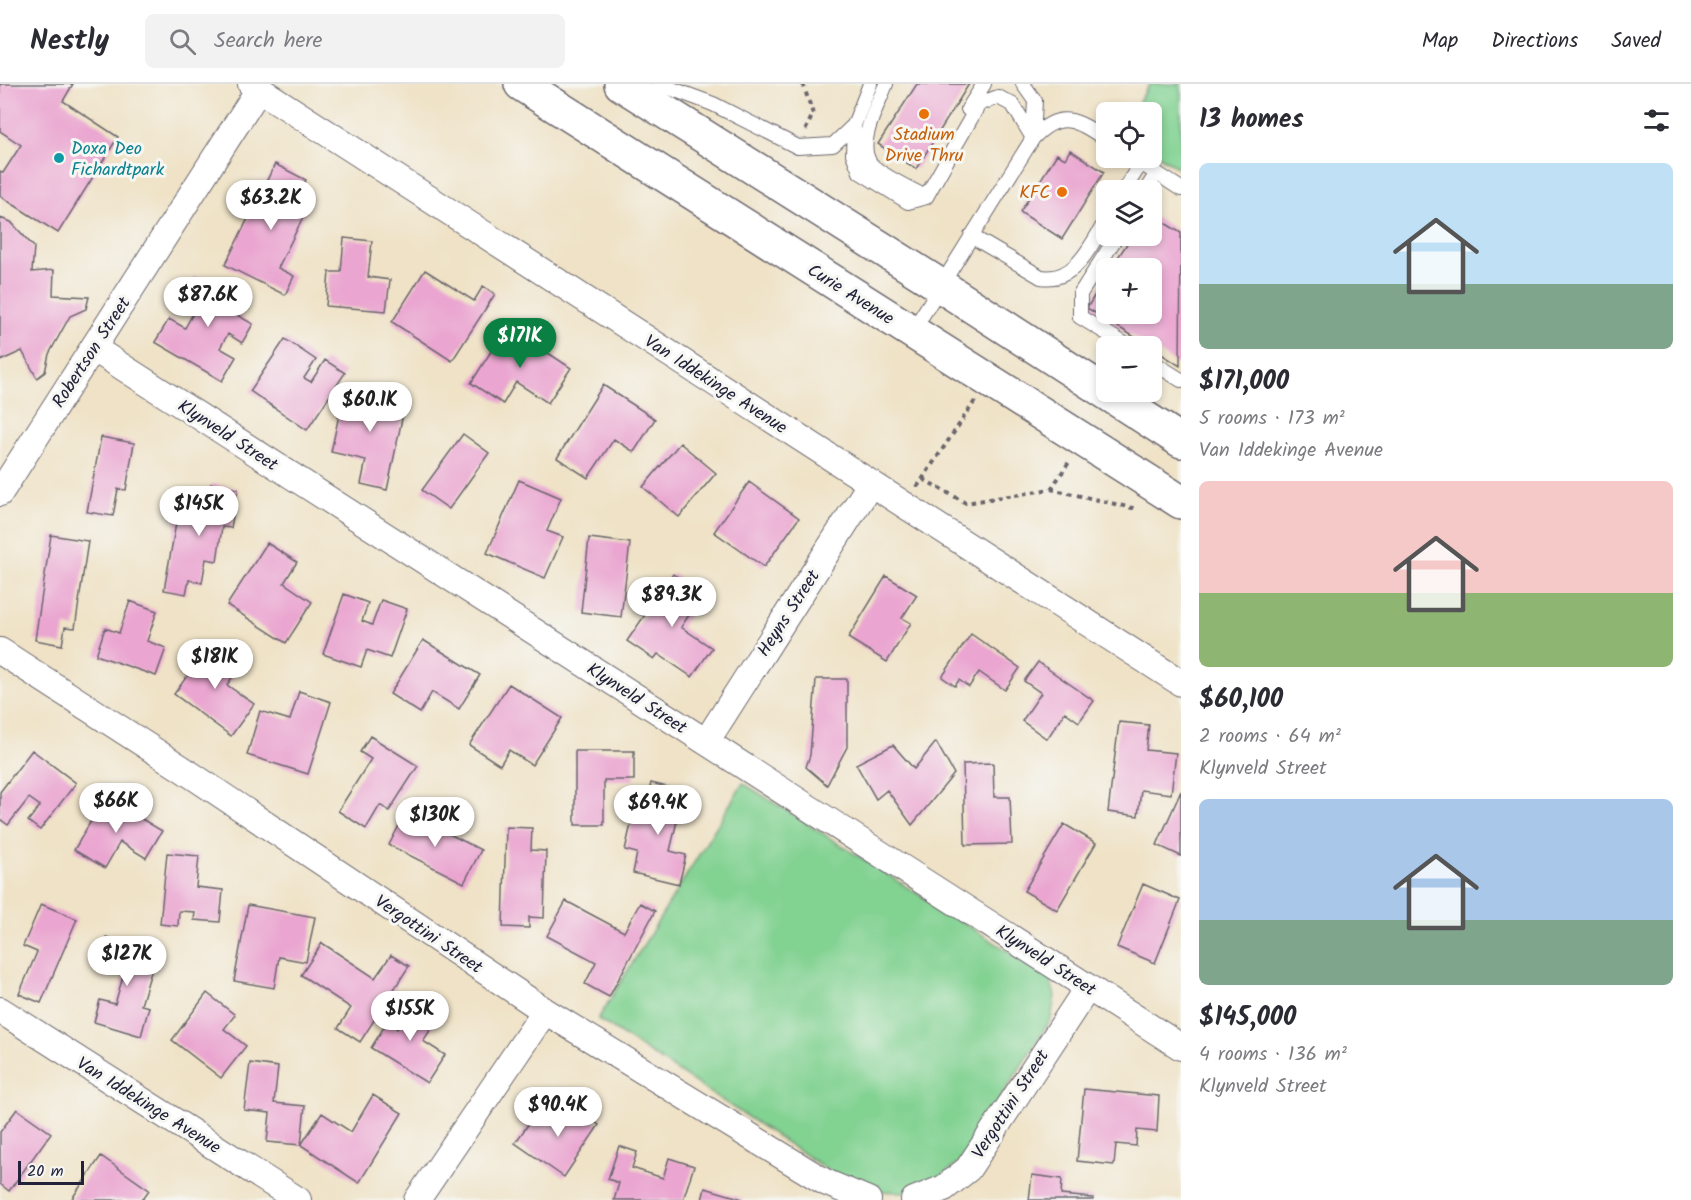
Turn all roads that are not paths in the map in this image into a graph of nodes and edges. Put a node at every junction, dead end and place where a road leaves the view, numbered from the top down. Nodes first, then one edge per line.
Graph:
1 (521, 84) edge
2 (621, 84) edge
3 (659, 84) edge
4 (870, 84) edge
5 (886, 84) edge
6 (984, 84) edge
7 (989, 84) edge
8 (1023, 84) edge
9 (255, 87) edge
10 (979, 104) junction
11 (855, 125) junction
12 (1096, 134) edge
13 (1033, 138) junction
14 (1149, 168) edge
15 (1157, 173) junction
16 (1152, 180) edge
17 (1181, 189) edge
18 (926, 196) junction
19 (971, 236) junction
20 (1096, 237) edge
21 (1111, 246) edge
22 (941, 286) junction
23 (912, 332) junction
24 (1111, 336) edge
25 (93, 348) junction
26 (1162, 368) edge
27 (1181, 380) edge
28 (1181, 441) edge
29 (7, 466) edge
30 (871, 483) junction
31 (0, 493) edge
32 (1181, 502) edge
33 (0, 651) edge
34 (1181, 683) edge
35 (706, 742) junction
36 (1088, 987) junction
37 (0, 1010) edge
38 (544, 1011) junction
39 (1181, 1047) edge
40 (298, 1200) edge
41 (417, 1200) edge
42 (868, 1200) edge
43 (914, 1200) edge

1 - 23 main road, Curie Avenue
2 - 22 main road
3 - 11 lane
4 - 11 lane
5 - 18 lane
6 - 18 lane
7 - 10 lane
8 - 13 lane
9 - 25 street, Robertson Street
9 - 30 street, Van Iddekinge Avenue
10 - 13 lane
10 - 18 lane
11 - 18 lane
12 - 13 lane
13 - 19 lane
14 - 15 lane
15 - 16 lane
15 - 17 lane
19 - 20 lane
19 - 22 lane
21 - 24 lane
22 - 23 lane
22 - 28 main road
23 - 32 main road, Curie Avenue
25 - 29 street, Robertson Street
25 - 35 street, Klynveld Street
26 - 27 lane
29 - 31 street, Robertson Street
30 - 34 street, Van Iddekinge Avenue
30 - 35 street, Heyns Street
33 - 38 street, Vergottini Street
35 - 36 street, Klynveld Street
36 - 39 street, Klynveld Street
36 - 43 street, Vergottini Street
37 - 40 street, Van Iddekinge Avenue
38 - 41 street
38 - 42 street, Vergottini Street

